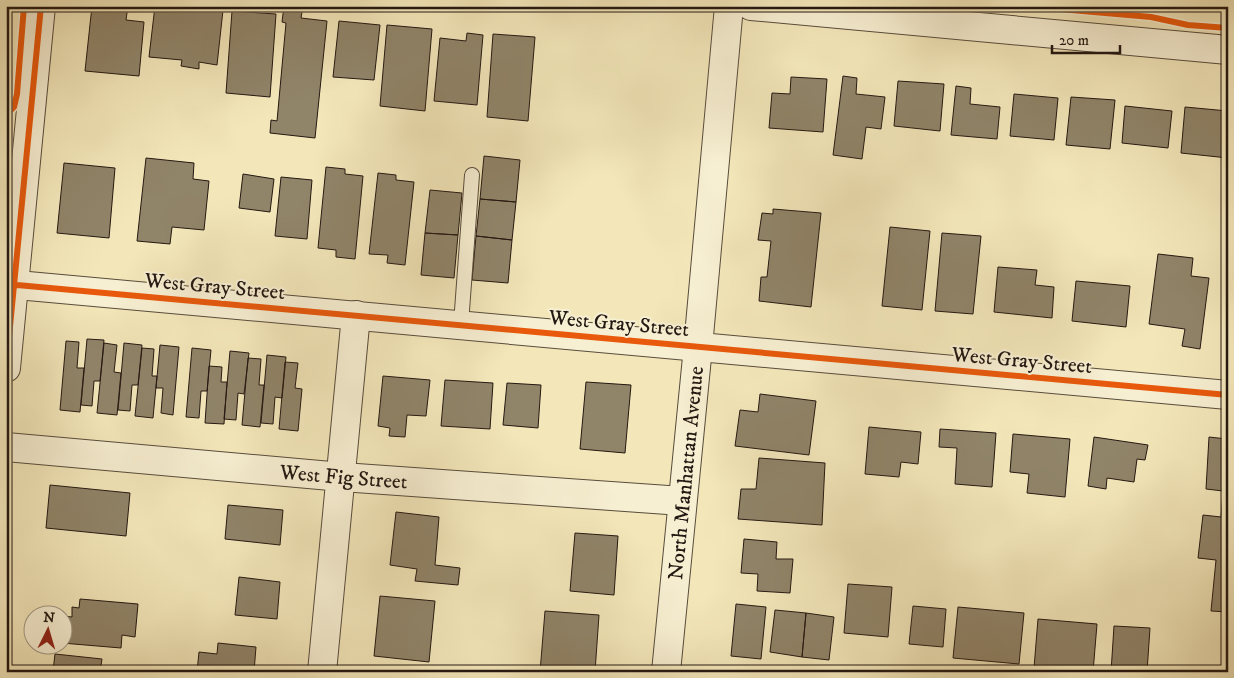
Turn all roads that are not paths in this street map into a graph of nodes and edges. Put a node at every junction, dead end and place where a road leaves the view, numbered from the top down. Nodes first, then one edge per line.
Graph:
1 (41, 6) edge
2 (728, 6) edge
3 (751, 6) edge
4 (1228, 50) edge
5 (472, 175) dead end
6 (10, 285) edge
7 (356, 315) junction
8 (461, 324) junction
9 (698, 347) junction
10 (6, 368) edge
11 (1228, 395) edge
12 (6, 447) edge
13 (342, 477) junction
14 (682, 501) junction
15 (322, 672) edge
16 (666, 672) edge

1 - 6 street
2 - 9 street, North Manhattan Avenue
3 - 4 street
5 - 8 lane
6 - 7 street, West Gray Street
6 - 10 street
7 - 8 street, West Gray Street
7 - 13 street
8 - 9 street, West Gray Street
9 - 11 street, West Gray Street
9 - 14 street, North Manhattan Avenue
12 - 13 street, West Fig Street
13 - 14 street, West Fig Street
13 - 15 street
14 - 16 street, North Manhattan Avenue

